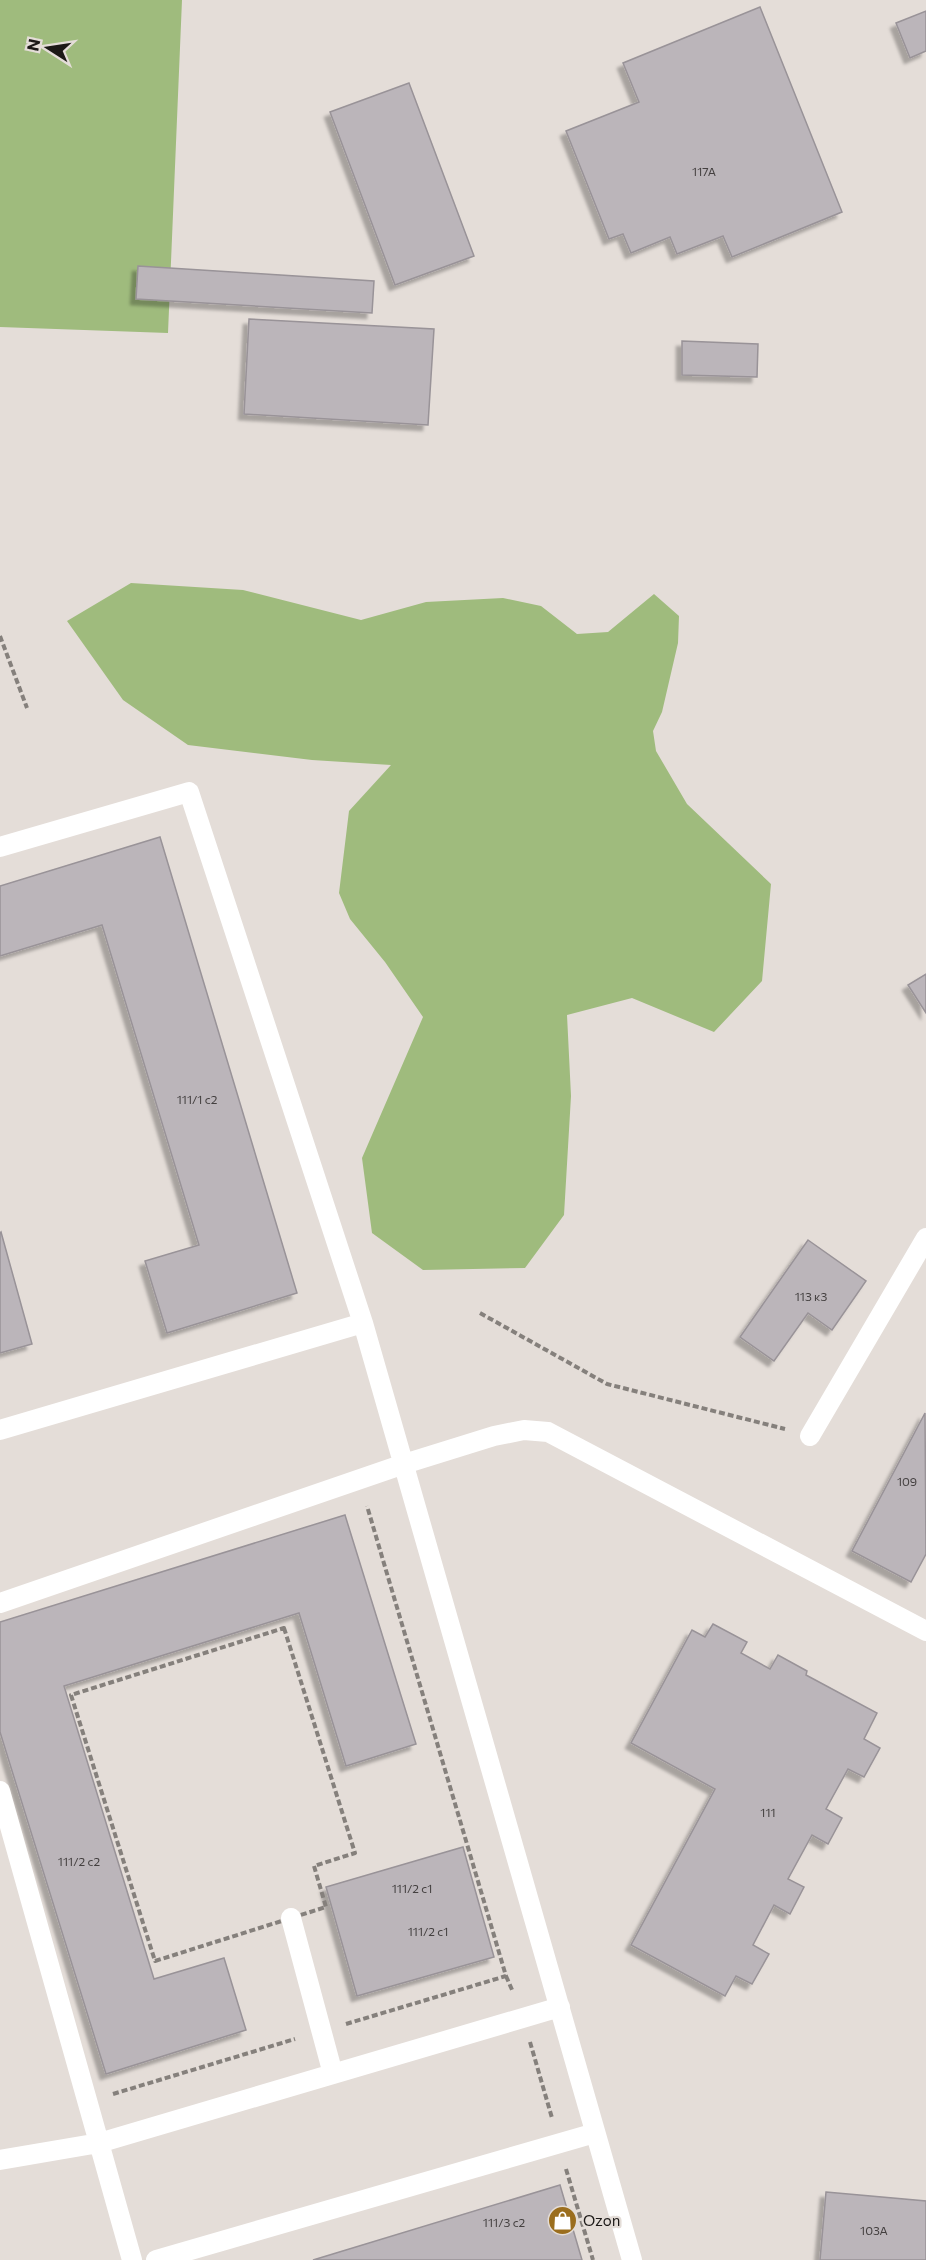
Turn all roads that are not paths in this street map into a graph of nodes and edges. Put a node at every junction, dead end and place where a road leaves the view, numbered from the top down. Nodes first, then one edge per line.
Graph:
1 (0, 848) edge
2 (926, 1238) edge
3 (363, 1323) junction
4 (0, 1430) edge
5 (810, 1436) road end
6 (404, 1464) junction
7 (0, 1603) edge
8 (926, 1631) edge
9 (0, 1791) edge
10 (291, 1918) road end
11 (560, 2007) junction
12 (333, 2074) junction
13 (595, 2133) junction
14 (99, 2143) junction
15 (0, 2160) edge
16 (132, 2260) edge
17 (156, 2260) edge
18 (632, 2260) edge

1 - 3 lane
2 - 5 lane
3 - 4 lane
3 - 6 lane
6 - 7 lane
6 - 8 lane
6 - 11 lane
9 - 14 lane
10 - 12 lane
11 - 12 lane
11 - 13 lane
12 - 14 lane
13 - 17 lane
13 - 18 lane
14 - 15 lane
14 - 16 lane

